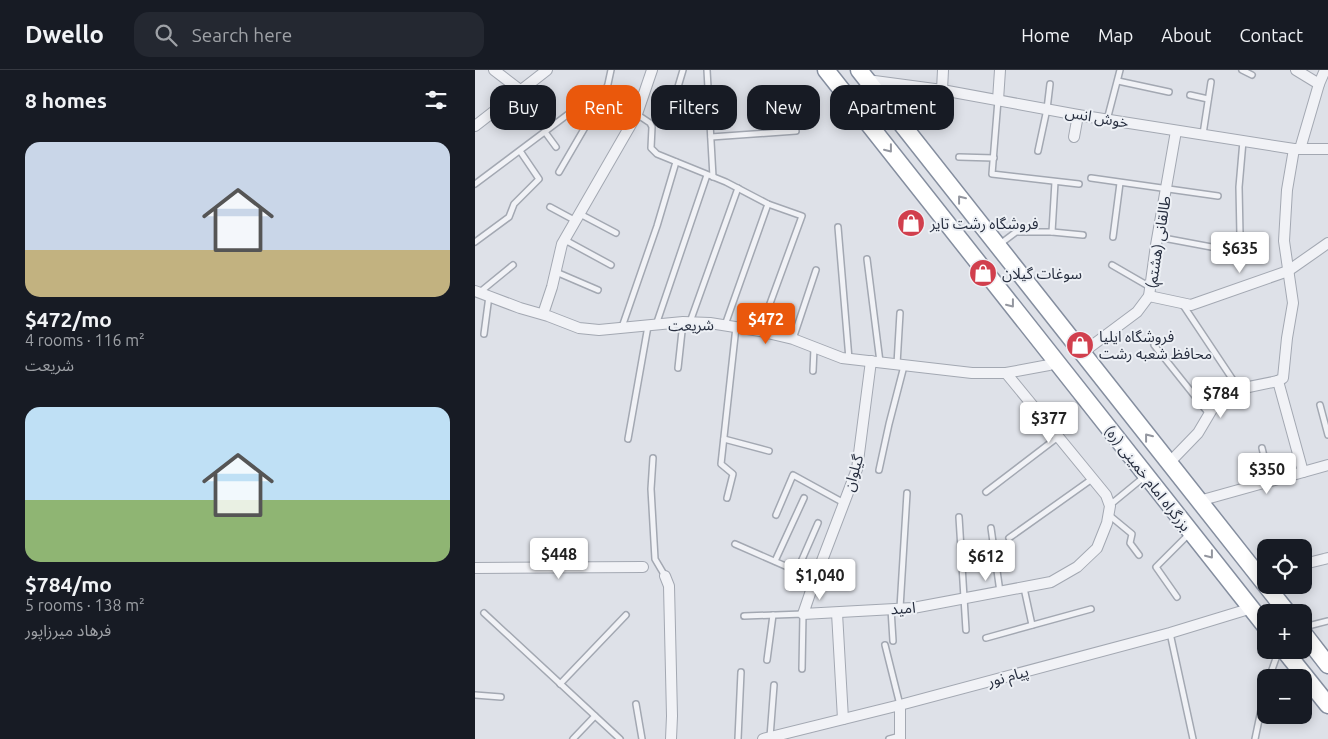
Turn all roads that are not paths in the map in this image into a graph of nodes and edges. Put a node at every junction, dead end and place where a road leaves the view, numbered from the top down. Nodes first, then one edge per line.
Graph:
1 (494, 70) edge
2 (547, 70) edge
3 (611, 70) edge
4 (652, 70) edge
5 (683, 70) edge
6 (707, 70) edge
7 (826, 70) edge
8 (943, 70) edge
9 (1000, 70) edge
10 (1121, 70) edge
11 (1242, 70) edge
12 (1296, 70) edge
13 (1325, 70) edge
14 (863, 75) edge
15 (1252, 75) dead end
16 (1118, 81) junction
17 (1211, 82) dead end
18 (1050, 84) dead end
19 (1319, 84) junction
20 (514, 85) edge
21 (528, 85) edge
22 (609, 85) edge
23 (679, 85) edge
24 (916, 85) edge
25 (942, 85) edge
26 (954, 92) edge
27 (1169, 92) dead end
28 (1190, 95) dead end
29 (1208, 99) junction
30 (998, 100) junction
31 (641, 102) edge
32 (1047, 109) junction
33 (490, 113) edge
34 (1079, 115) junction
35 (566, 116) edge
36 (641, 117) edge
37 (1107, 120) junction
38 (476, 124) edge
39 (583, 130) edge
40 (628, 130) edge
41 (796, 131) dead end
42 (1176, 131) junction
43 (545, 132) junction
44 (1202, 135) junction
45 (1074, 136) dead end
46 (711, 137) junction
47 (1243, 141) junction
48 (556, 147) dead end
49 (1328, 149) edge
50 (1297, 150) junction
51 (520, 151) junction
52 (1039, 151) dead end
53 (959, 157) dead end
54 (994, 158) junction
55 (677, 162) junction
56 (559, 172) dead end
57 (707, 174) junction
58 (713, 177) junction
59 (1091, 178) dead end
60 (1055, 182) junction
61 (1120, 183) junction
62 (475, 184) edge
63 (1079, 184) dead end
64 (738, 188) junction
65 (1166, 190) junction
66 (1218, 196) dead end
67 (769, 204) junction
68 (550, 207) dead end
69 (578, 218) junction
70 (838, 227) dead end
71 (1052, 232) junction
72 (616, 233) dead end
73 (1083, 235) dead end
74 (1241, 235) dead end
75 (1113, 237) dead end
76 (1157, 237) junction
77 (565, 240) junction
78 (475, 242) edge
79 (1328, 243) edge
80 (998, 246) junction
81 (1222, 249) dead end
82 (867, 259) dead end
83 (513, 265) dead end
84 (611, 265) dead end
85 (1112, 266) dead end
86 (815, 270) dead end
87 (1288, 271) junction
88 (556, 272) junction
89 (598, 290) dead end
90 (1150, 292) junction
91 (481, 293) edge
92 (1181, 303) junction
93 (900, 313) dead end
94 (543, 314) junction
95 (687, 322) junction
96 (725, 325) junction
97 (652, 326) junction
98 (736, 327) junction
99 (622, 328) junction
100 (760, 331) junction
101 (484, 334) dead end
102 (793, 339) junction
103 (1155, 345) dead end
104 (814, 348) junction
105 (1082, 353) junction
106 (849, 359) junction
107 (876, 362) junction
108 (1057, 362) junction
109 (900, 365) junction
110 (678, 368) dead end
111 (813, 371) dead end
112 (1006, 373) junction
113 (1278, 381) junction
114 (1239, 389) junction
115 (1320, 405) dead end
116 (1209, 414) junction
117 (1328, 436) edge
118 (1059, 437) junction
119 (628, 439) dead end
120 (724, 439) junction
121 (1262, 448) dead end
122 (769, 451) dead end
123 (653, 458) dead end
124 (1169, 463) junction
125 (1328, 465) edge
126 (879, 470) dead end
127 (1303, 472) junction
128 (1147, 476) junction
129 (1093, 478) junction
130 (1270, 481) junction
131 (986, 492) dead end
132 (907, 494) dead end
133 (727, 498) dead end
134 (804, 498) dead end
135 (1199, 501) junction
136 (844, 503) junction
137 (1109, 510) junction
138 (776, 515) dead end
139 (959, 517) dead end
140 (818, 523) dead end
141 (991, 528) dead end
142 (1191, 532) junction
143 (1009, 538) dead end
144 (735, 544) dead end
145 (1139, 555) dead end
146 (1328, 558) edge
147 (775, 561) junction
148 (1312, 562) edge
149 (643, 567) dead end
150 (475, 568) edge
151 (1257, 569) edge
152 (797, 571) junction
153 (665, 576) joint
154 (815, 579) junction
155 (1024, 588) junction
156 (1000, 592) junction
157 (1177, 597) dead end
158 (965, 598) junction
159 (1251, 608) junction
160 (895, 609) junction
161 (1091, 609) dead end
162 (484, 613) dead end
163 (837, 613) junction
164 (626, 614) dead end
165 (803, 614) junction
166 (773, 615) junction
167 (744, 616) dead end
168 (1257, 616) edge
169 (1328, 621) edge
170 (1032, 625) junction
171 (1312, 625) edge
172 (966, 630) dead end
173 (1170, 633) junction
174 (987, 638) dead end
175 (893, 641) dead end
176 (1312, 643) edge
177 (885, 646) dead end
178 (1325, 658) edge
179 (1292, 659) edge
180 (767, 660) dead end
181 (802, 669) dead end
182 (741, 672) dead end
183 (560, 684) junction
184 (774, 685) dead end
185 (475, 695) edge
186 (501, 697) dead end
187 (637, 704) dead end
188 (900, 705) junction
189 (1328, 705) edge
190 (595, 716) junction
191 (843, 719) junction
192 (1258, 724) edge
193 (766, 738) edge
194 (900, 738) edge
195 (573, 739) edge
196 (620, 739) edge
197 (642, 739) edge
198 (671, 739) edge
199 (738, 739) edge
200 (889, 739) edge
201 (1193, 739) edge
202 (1255, 739) edge

1 - 20 street
2 - 21 street
3 - 22 lane
4 - 31 street
5 - 23 lane
6 - 46 lane
7 -> 108 highway, بزرگراه امام خمینی (ره)
8 - 25 street
9 - 30 street
10 - 16 lane
11 - 15 lane
12 - 19 street
13 - 19 street
14 - 24 street, خوش انس
80 -> 14 highway, بزرگراه امام خمینی (ره)
16 - 27 lane
16 - 37 lane
17 - 29 lane
18 - 32 lane
19 - 50 street
26 - 30 street, خوش انس
28 - 29 lane
29 - 44 lane
30 - 32 street, خوش انس
30 - 54 lane
32 - 34 street, خوش انس
32 - 52 lane
33 - 38 street
34 - 37 street, خوش انس
34 - 45 street
35 - 43 lane
36 - 55 lane
37 - 42 street, خوش انس
39 - 56 lane
40 - 69 street
41 - 46 lane
42 - 44 street, خوش انس
42 - 65 street, طالقانی (هشتم)
43 - 48 lane
43 - 51 lane
44 - 47 street, خوش انس
46 - 58 lane
47 - 50 street, خوش انس
47 - 74 lane
49 - 50 street, خوش انس
50 - 87 street
51 - 62 lane
51 - 78 lane
53 - 54 lane
54 - 60 lane
55 - 57 lane
55 - 99 lane
57 - 58 lane
57 - 97 lane
58 - 64 lane
59 - 61 lane
60 - 63 lane
60 - 71 lane
61 - 65 lane
61 - 75 lane
64 - 67 lane
64 - 95 lane
65 - 66 lane
65 - 76 street, طالقانی (هشتم)
67 - 96 lane
67 - 100 lane
68 - 69 lane
69 - 72 lane
69 - 77 street
70 - 106 lane
71 - 73 lane
71 - 80 lane
76 - 81 lane
76 - 90 street, طالقانی (هشتم)
77 - 84 lane
77 - 88 street
79 - 87 street
80 - 105 highway, بزرگراه امام خمینی (ره)
82 - 107 lane
83 - 91 lane
85 - 90 lane
86 - 102 lane
87 - 92 street
87 - 113 street
88 - 89 lane
88 - 94 street
90 - 92 street
90 - 105 street, طالقانی (هشتم)
91 - 94 street, شریعت
91 - 101 lane
92 - 114 lane
93 - 109 lane
94 - 99 street, شریعت
95 - 96 street, شریعت
95 - 97 street, شریعت
95 - 110 lane
96 - 98 street, شریعت
97 - 99 street, شریعت
97 - 119 lane
98 - 100 street, شریعت
98 - 120 lane
100 - 102 street, شریعت
102 - 104 street, شریعت
103 - 116 lane
104 - 106 street, شریعت
104 - 111 lane
124 -> 105 highway, بزرگراه امام خمینی (ره)
106 - 107 street, شریعت
107 - 109 street, شریعت
107 - 136 street, گیلوان
108 - 112 street, شریعت
108 - 128 highway, بزرگراه امام خمینی (ره)
109 - 112 street, شریعت
109 - 126 lane
112 - 118 street
113 - 114 street
113 - 127 street
114 - 116 street
115 - 117 lane
116 - 124 street
118 - 129 street
118 - 131 lane
120 - 122 lane
120 - 133 lane
121 - 130 lane
123 - 153 lane
124 - 135 highway, بزرگراه امام خمینی (ره)
125 - 127 street
127 - 130 street
128 - 137 lane
128 - 142 highway, بزرگراه امام خمینی (ره)
129 - 137 street
129 - 143 lane
130 - 135 street
132 - 160 lane
134 - 147 lane
135 - 151 highway, بزرگراه امام خمینی (ره)
136 - 138 lane
136 - 154 street, گیلوان
137 - 145 lane
137 - 155 street, امید
139 - 158 lane
140 - 152 lane
141 - 156 lane
142 - 157 lane
142 -> 159 highway, بزرگراه امام خمینی (ره)
144 - 147 lane
146 - 148 street
147 - 152 lane
149 - 150 street
152 - 154 lane
153 - 198 street
154 - 165 street, گیلوان
155 - 156 street, امید
155 - 170 lane
156 - 158 street, امید
158 - 160 street, امید
158 - 172 lane
159 - 168 highway, بزرگراه امام خمینی (ره)
159 - 173 street, پیام نور
160 - 163 street, امید
160 - 175 lane
161 - 170 lane
162 - 183 lane
163 - 165 street, امید
163 - 191 street
164 - 183 lane
165 - 166 lane, امید
165 - 181 lane
166 - 167 lane, امید
166 - 180 lane
169 - 171 lane
170 - 174 lane
173 - 188 street, پیام نور
173 - 201 lane
176 - 178 highway
177 - 188 lane
179 - 189 highway
182 - 199 lane
183 - 190 lane
184 - 193 lane
185 - 186 lane
187 - 197 lane
188 - 191 street, پیام نور
188 - 194 street
190 - 195 lane
190 - 196 lane
191 - 193 street, پیام نور
192 - 202 lane
194 - 200 lane

